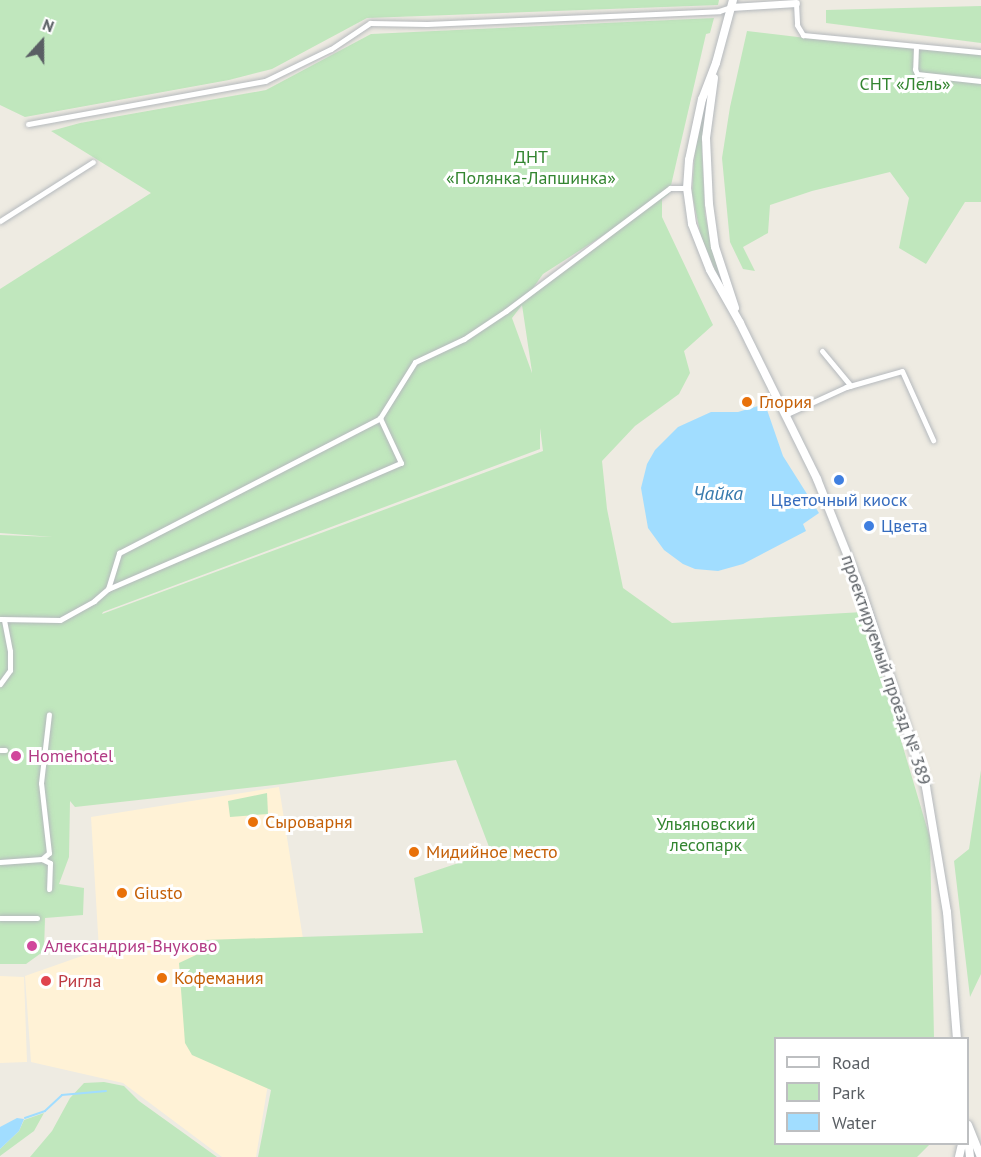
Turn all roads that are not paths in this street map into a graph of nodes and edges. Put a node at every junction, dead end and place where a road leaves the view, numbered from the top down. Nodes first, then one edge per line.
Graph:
1 (732, 3) edge
2 (796, 3) joint
3 (916, 46) junction
4 (981, 52) edge
5 (716, 63) junction
6 (981, 81) edge
7 (28, 124) dead end
8 (93, 162) dead end
9 (687, 188) junction
10 (0, 221) edge
11 (740, 323) junction
12 (822, 351) dead end
13 (851, 386) junction
14 (787, 414) junction
15 (380, 418) junction
16 (933, 440) dead end
17 (108, 589) junction
18 (2, 620) edge
19 (0, 684) edge
20 (49, 714) dead end
21 (42, 860) junction
22 (0, 862) edge
23 (49, 889) dead end
24 (0, 918) edge
25 (37, 918) dead end
26 (957, 1037) edge
27 (969, 1129) edge
28 (969, 1142) edge
29 (970, 1157) edge
30 (981, 1157) edge

1 - 2 street
1 - 5 main road, проектируемый проезд № 389
1 - 7 street
2 - 3 street
3 - 4 street
3 - 6 street
5 - 9 main road, проектируемый проезд № 389
5 - 11 main road, проектируемый проезд № 389
8 - 10 street
9 - 11 main road, проектируемый проезд № 389
9 - 15 street
11 - 14 main road, проектируемый проезд № 389
12 - 13 street
13 - 14 street
13 - 16 street
14 - 26 main road, проектируемый проезд № 389
15 - 17 street
15 - 17 street
17 - 18 street
18 - 19 street
20 - 21 street
21 - 22 street
21 - 23 street
24 - 25 street
27 - 30 main road
28 - 29 main road

